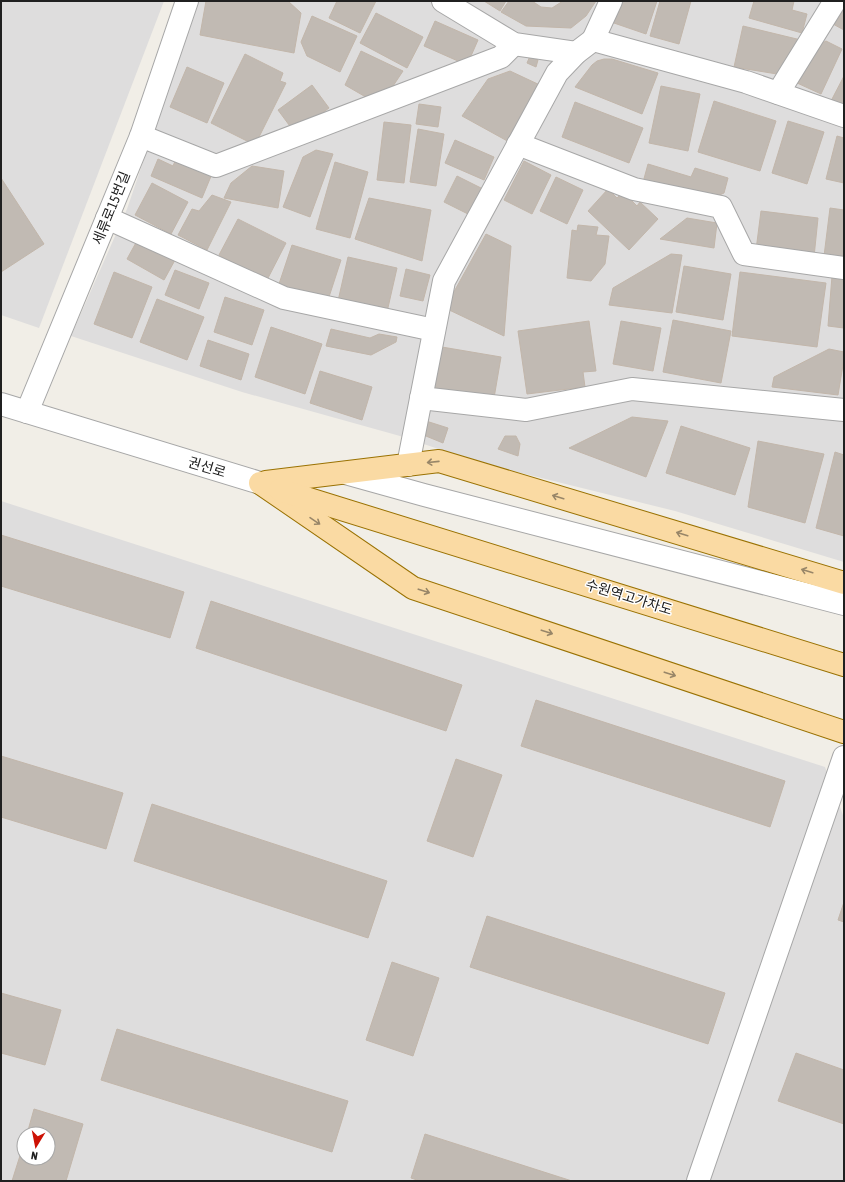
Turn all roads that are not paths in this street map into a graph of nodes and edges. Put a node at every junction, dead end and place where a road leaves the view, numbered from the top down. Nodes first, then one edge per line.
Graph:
1 (187, 1) edge
2 (443, 1) edge
3 (611, 1) edge
4 (835, 1) edge
5 (593, 40) junction
6 (514, 44) junction
7 (576, 53) junction
8 (778, 93) junction
9 (844, 116) edge
10 (141, 136) junction
11 (518, 144) junction
12 (107, 218) junction
13 (844, 268) edge
14 (434, 330) junction
15 (421, 398) junction
16 (1, 404) edge
17 (844, 410) edge
18 (27, 412) junction
19 (408, 465) junction
20 (345, 473) junction
21 (260, 483) junction
22 (413, 530) joint
23 (844, 583) edge
24 (844, 604) edge
25 (844, 665) edge
26 (844, 732) edge
27 (844, 757) edge
28 (698, 1181) edge

1 - 10 street, 세류로15번길
2 - 6 street
3 - 5 street
4 - 8 street
5 - 7 street
5 - 8 street
6 - 7 street
6 - 10 street
7 - 11 street
8 - 9 street
10 - 12 street, 세류로15번길
11 - 13 street
11 - 14 street
12 - 14 street
12 - 18 street, 세류로15번길
14 - 15 street
15 - 17 street
15 - 19 street
16 - 18 street, 권선로
18 - 21 street, 권선로
19 - 20 main road
23 -> 19 main road
20 - 21 main road
20 - 24 street
21 - 22 main road, 권선로
21 -> 26 main road
22 - 25 main road, 수원역고가차도
27 - 28 street

